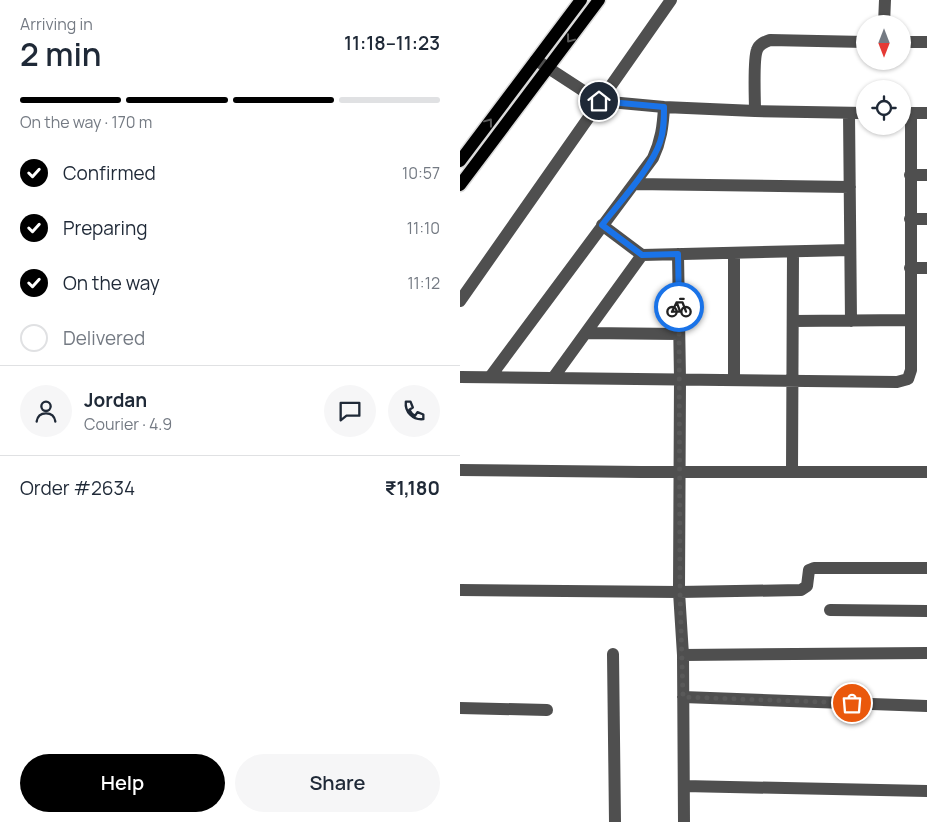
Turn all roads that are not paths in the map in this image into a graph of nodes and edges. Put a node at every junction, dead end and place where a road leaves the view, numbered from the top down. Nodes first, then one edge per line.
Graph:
1 (581, 0) edge
2 (599, 0) edge
3 (671, 0) edge
4 (885, 0) edge
5 (884, 15) edge
6 (856, 42) edge
7 (911, 42) edge
8 (927, 42) edge
9 (536, 60) junction
10 (548, 68) junction
11 (599, 101) junction
12 (664, 107) junction
13 (754, 111) junction
14 (849, 113) junction
15 (856, 113) edge
16 (911, 113) edge
17 (927, 113) edge
18 (907, 135) edge
19 (460, 161) edge
20 (910, 175) junction
21 (927, 175) edge
22 (634, 184) junction
23 (460, 185) edge
24 (850, 186) junction
25 (910, 219) junction
26 (927, 219) edge
27 (602, 225) junction
28 (850, 250) junction
29 (792, 252) junction
30 (734, 253) junction
31 (678, 254) junction
32 (642, 255) junction
33 (910, 268) junction
34 (927, 268) edge
35 (460, 301) edge
36 (910, 320) junction
37 (792, 321) junction
38 (852, 321) junction
39 (587, 333) junction
40 (679, 334) junction
41 (460, 377) edge
42 (490, 377) junction
43 (553, 378) junction
44 (680, 379) junction
45 (734, 380) junction
46 (793, 380) junction
47 (460, 470) edge
48 (678, 472) junction
49 (792, 472) junction
50 (927, 472) edge
51 (927, 568) edge
52 (460, 590) edge
53 (680, 592) junction
54 (830, 610) dead end
55 (927, 611) edge
56 (927, 653) edge
57 (613, 654) dead end
58 (683, 655) junction
59 (683, 697) junction
60 (927, 706) edge
61 (460, 708) edge
62 (548, 710) dead end
63 (684, 786) junction
64 (927, 791) edge
65 (615, 822) edge
66 (684, 822) edge

1 - 9 main road
2 -> 10 main road
3 - 11 street
4 - 5 street
6 - 13 street
7 - 8 street
9 - 10 street
19 -> 9 main road
10 - 11 street
10 - 23 main road
11 - 12 street
11 - 35 street
12 - 13 street
12 - 22 street
13 - 14 street
14 - 15 street
14 - 24 street
16 - 17 street
18 - 20 street
20 - 21 street
20 - 25 street
22 - 24 street
22 - 27 street
24 - 28 street
25 - 26 street
25 - 33 street
27 - 32 street
27 - 42 street
28 - 29 street
28 - 38 street
29 - 30 street
29 - 37 street
30 - 31 street
30 - 45 street
31 - 32 street
31 - 40 street
32 - 39 street
33 - 34 street
33 - 36 street
36 - 38 street
36 - 46 street
37 - 38 street
37 - 46 street
39 - 40 street
39 - 43 street
40 - 44 street
41 - 42 street
42 - 43 street
43 - 44 street
44 - 45 street
44 - 48 street
45 - 46 street
46 - 49 street
47 - 48 street
48 - 49 street
48 - 53 street
49 - 50 street
51 - 53 street
52 - 53 street
53 - 58 street
54 - 55 street
56 - 58 street
57 - 65 street
58 - 59 street
59 - 60 street
59 - 63 street
61 - 62 street
63 - 64 street
63 - 66 street

